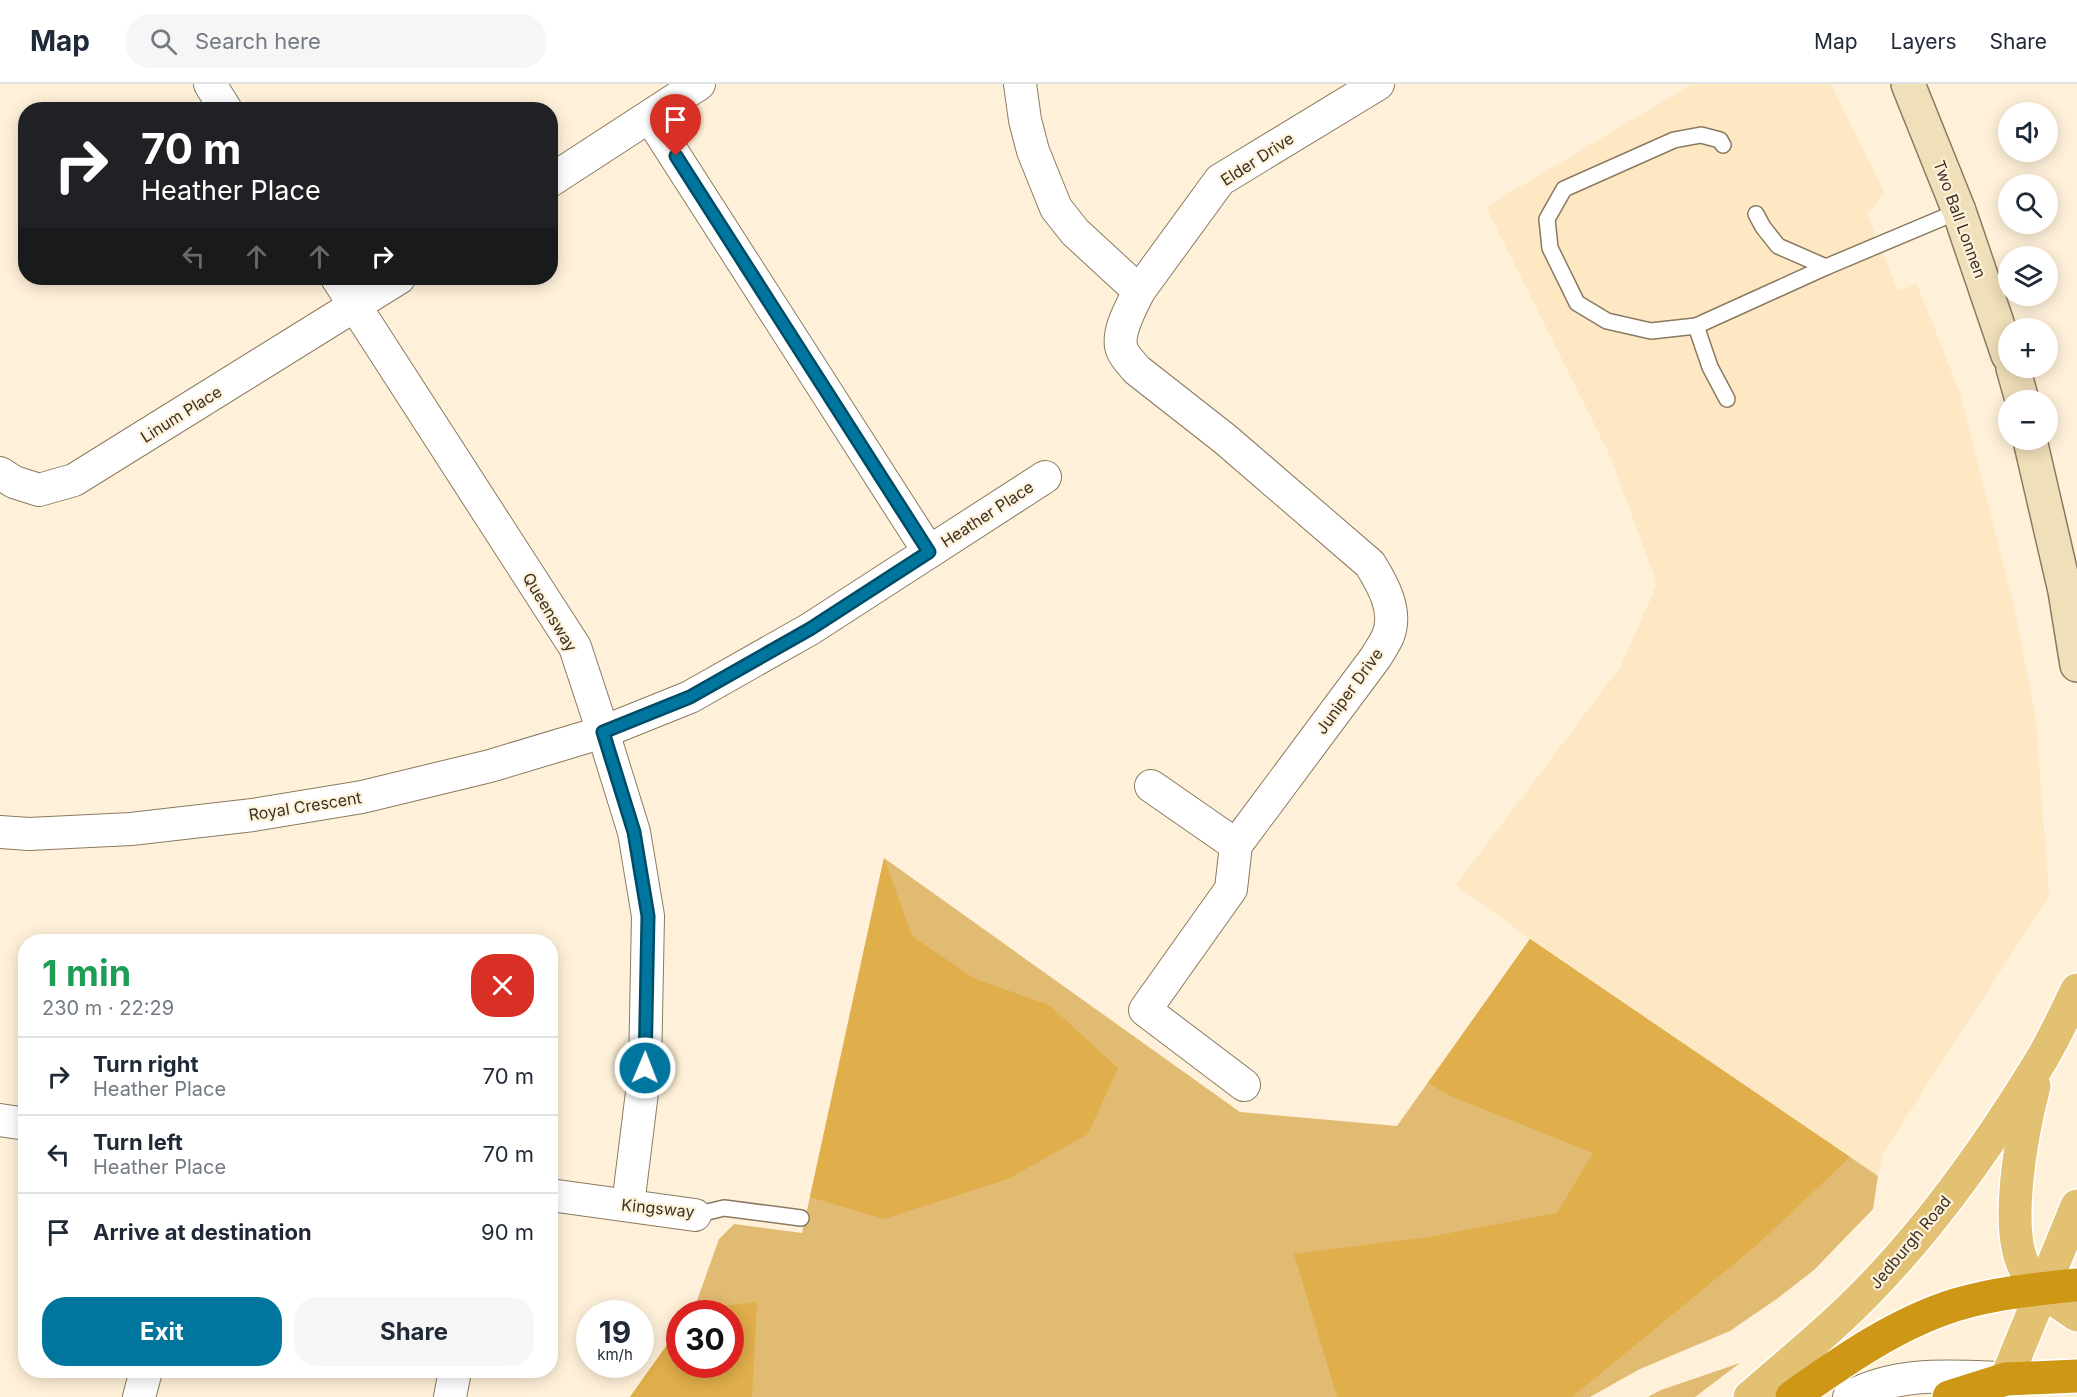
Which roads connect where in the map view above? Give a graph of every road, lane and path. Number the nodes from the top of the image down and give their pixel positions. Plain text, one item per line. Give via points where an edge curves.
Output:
1 (210, 84) edge
2 (699, 84) edge
3 (1020, 84) edge
4 (1378, 84) edge
5 (1908, 84) edge
6 (221, 102) edge
7 (650, 117) junction
8 (1723, 145) dead end
9 (558, 176) edge
10 (1959, 211) junction
11 (1756, 214) dead end
12 (1826, 267) junction
13 (342, 285) edge
14 (388, 285) edge
15 (1139, 291) junction
16 (355, 306) junction
17 (1696, 326) junction
18 (1998, 326) edge
19 (1727, 399) dead end
20 (1225, 439) joint
21 (2033, 450) edge
22 (0, 473) edge
23 (1045, 477) dead end
24 (929, 552) junction
25 (2071, 598) edge
26 (2077, 665) edge
27 (603, 732) junction
28 (1151, 786) dead end
29 (0, 832) edge
30 (1236, 845) junction
31 (2077, 990) edge
32 (2040, 1061) junction
33 (1244, 1085) dead end
34 (0, 1120) edge
35 (18, 1123) edge
36 (558, 1196) edge
37 (628, 1205) junction
38 (2077, 1206) edge
39 (695, 1215) joint
40 (801, 1218) dead end
41 (2077, 1285) edge
42 (2043, 1288) junction
43 (2077, 1315) edge
44 (2077, 1376) edge
45 (144, 1378) edge
46 (454, 1378) edge
47 (2002, 1388) edge
48 (139, 1397) edge
49 (450, 1397) edge
50 (1750, 1397) edge
51 (1792, 1397) edge
52 (1848, 1397) edge
53 (1948, 1397) edge

1 - 6 street
2 - 7 street
3 - 15 street via 1033,152 1056,208 1075,232
4 - 15 street, Elder Drive via 1220,180
5 - 10 main road, Two Ball Lonnen
7 - 9 street
7 - 24 street, Heather Place
8 - 17 lane via 1720,140 1701,135 1674,141 1564,189 1546,219 1550,248 1577,303 1607,321 1651,331
10 - 12 lane
10 - 18 main road, Two Ball Lonnen
11 - 12 lane via 1778,246
12 - 17 lane
13 - 16 street, Queensway
14 - 16 street, Linum Place
15 - 20 street, Elder Drive via 1123,324 1120,346 1137,370
16 - 22 street, Linum Place via 74,480 39,490
16 - 27 street, Queensway via 575,647
17 - 19 lane via 1710,367
20 - 30 street, Juniper Drive via 1370,564 1385,587 1391,615 1389,635 1376,657
21 - 25 main road
23 - 24 street, Heather Place
24 - 27 street, Heather Place via 810,629 690,697
25 - 26 main road
27 - 29 street, Royal Crescent via 490,766 362,797 131,830
27 - 37 street, Queensway via 634,832 648,916 645,1068
28 - 30 street
30 - 33 street via 1231,889 1145,1010
31 - 32 main road
32 - 42 main road via 2024,1126 2015,1238 2027,1273
32 - 50 main road, Jedburgh Road via 1960,1181 1893,1265 1837,1322
34 - 35 street
36 - 37 street, Kingsway
37 - 39 street, Kingsway
38 - 42 main road
39 - 40 lane, Kingsway via 724,1208
41 - 42 highway
42 - 43 main road
42 - 47 main road
42 - 51 highway via 1954,1305 1896,1330
44 - 47 highway
45 - 48 street
46 - 49 street
47 - 52 street via 1932,1375 1898,1378
47 - 53 highway

